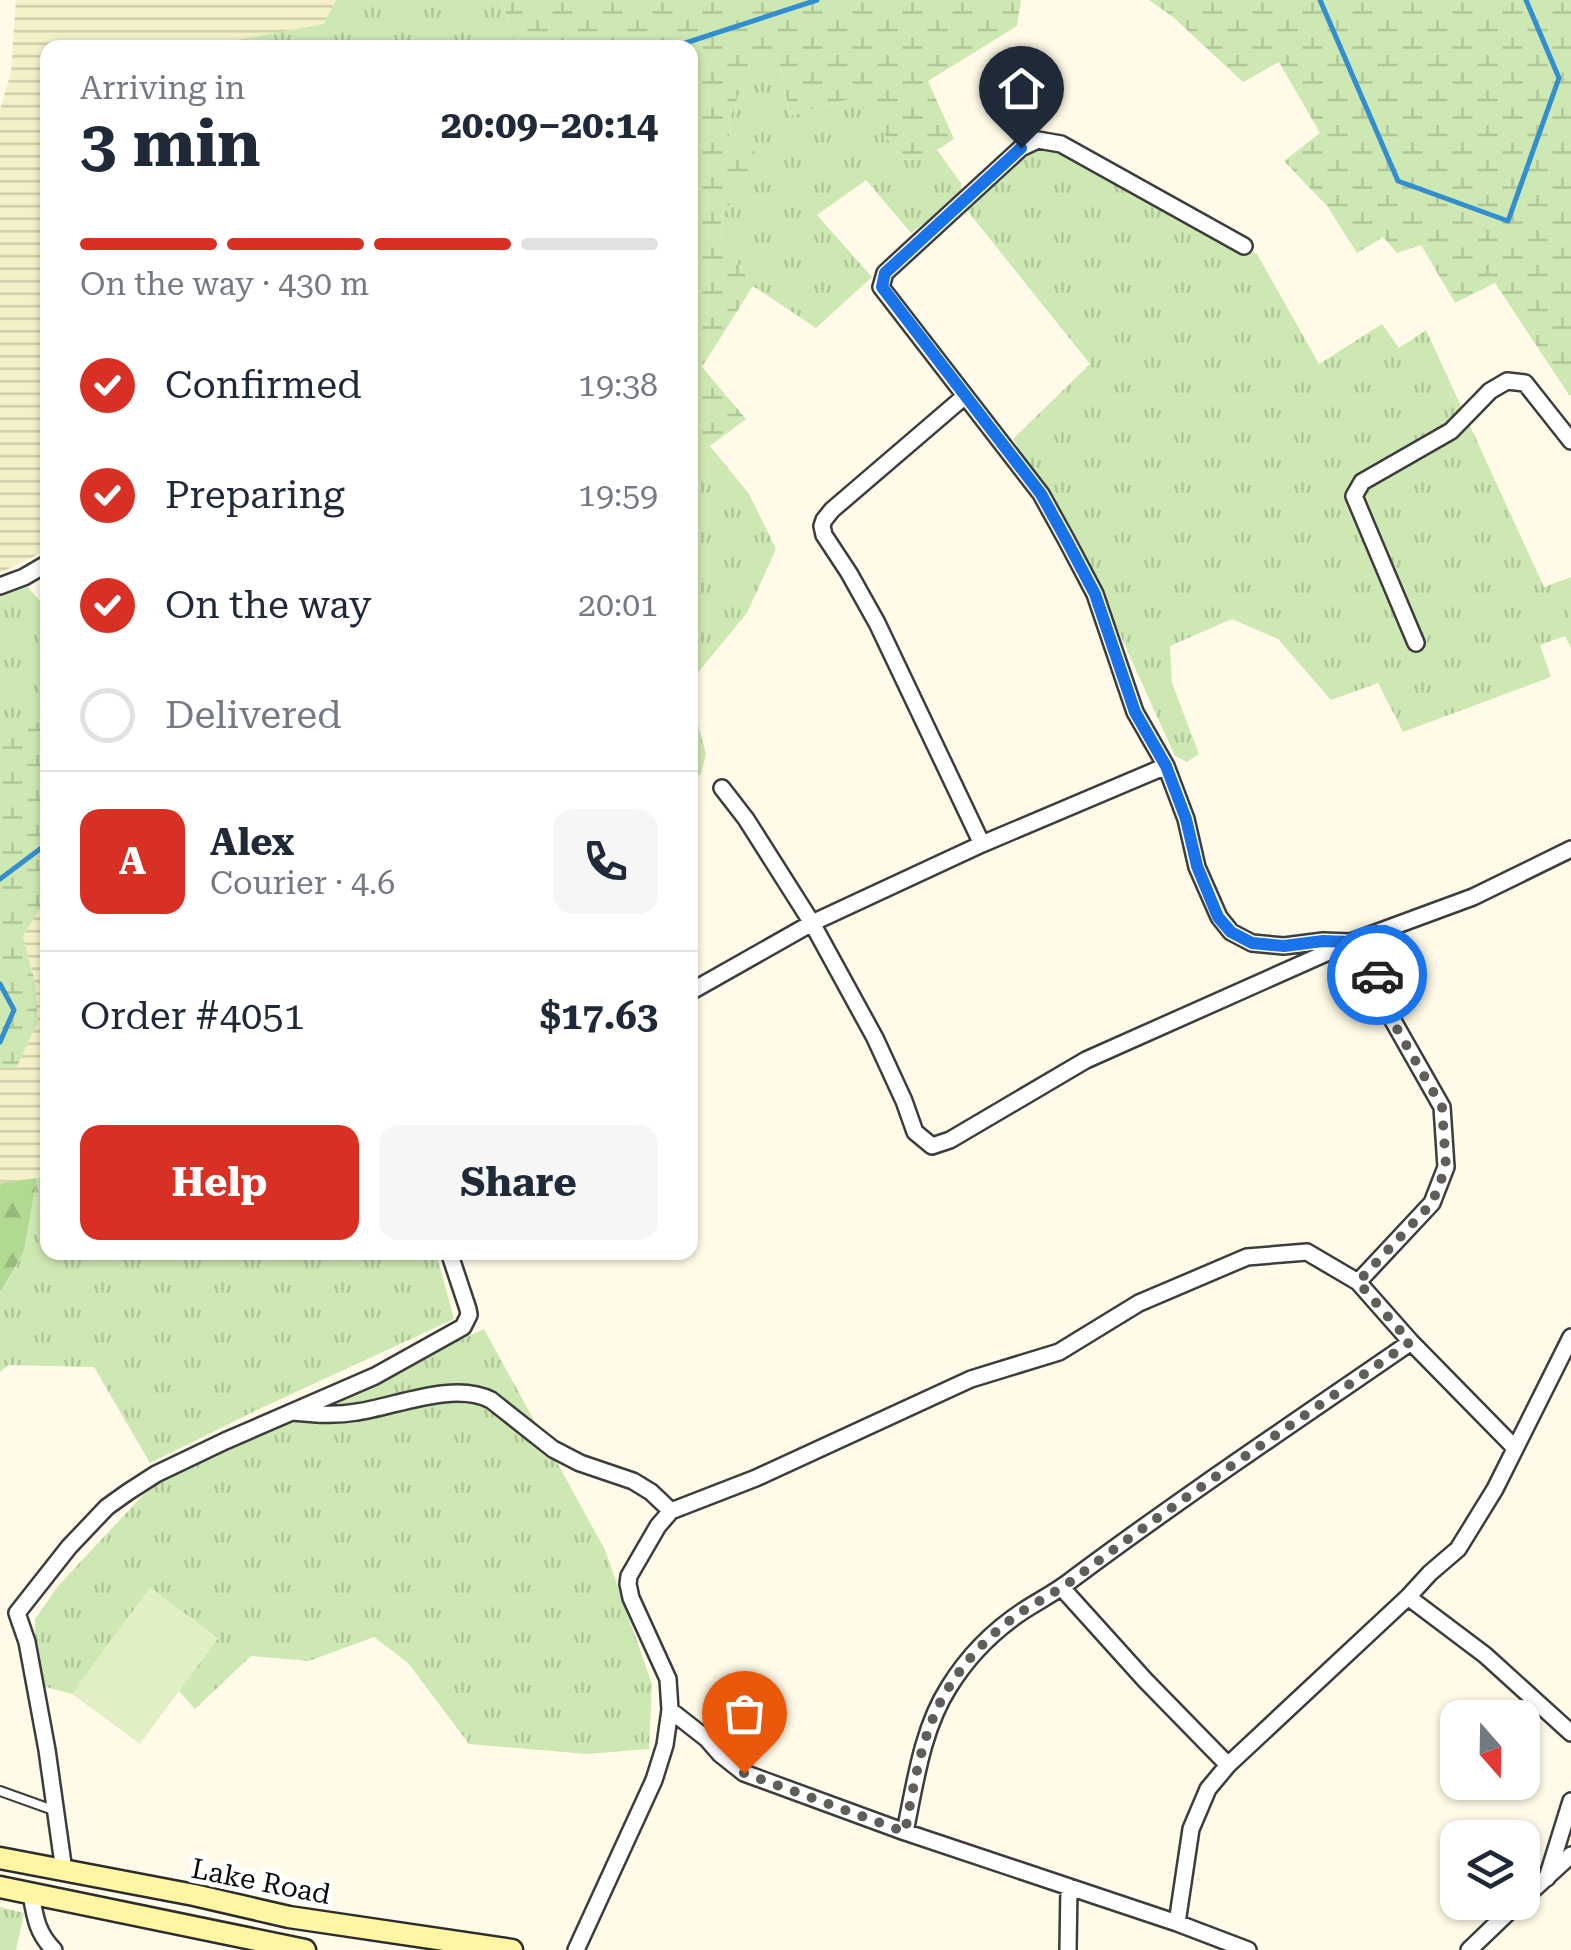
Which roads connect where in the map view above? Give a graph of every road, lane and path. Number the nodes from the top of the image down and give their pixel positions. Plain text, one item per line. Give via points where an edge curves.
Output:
1 (1244, 246) dead end
2 (965, 396) junction
3 (1571, 440) edge
4 (40, 568) edge
5 (0, 586) edge
6 (1416, 644) dead end
7 (1166, 766) junction
8 (722, 788) dead end
9 (982, 844) junction
10 (1571, 848) edge
11 (812, 923) junction
12 (1385, 931) junction
13 (1351, 942) junction
14 (698, 987) edge
15 (452, 1260) edge
16 (1358, 1282) junction
17 (1571, 1337) edge
18 (1410, 1342) junction
19 (292, 1412) junction
20 (1515, 1448) junction
21 (671, 1511) junction
22 (1062, 1588) junction
23 (1408, 1597) junction
24 (17, 1613) junction
25 (0, 1623) edge
26 (670, 1710) junction
27 (1571, 1733) edge
28 (1228, 1765) junction
29 (0, 1791) edge
30 (1571, 1801) edge
31 (56, 1812) junction
32 (905, 1832) junction
33 (1571, 1855) edge
34 (0, 1858) edge
35 (64, 1871) junction
36 (1547, 1878) junction
37 (1540, 1884) edge
38 (1069, 1886) junction
39 (0, 1887) edge
40 (31, 1894) junction
41 (1501, 1920) edge
42 (1177, 1923) junction
43 (225, 1942) edge
44 (268, 1946) edge
45 (54, 1950) edge
46 (305, 1950) edge
47 (512, 1950) edge
48 (576, 1950) edge
49 (1068, 1950) edge
50 (1248, 1950) edge
51 (1469, 1950) edge

1 - 2 street via 1061,144 1038,140 1021,148 885,273 882,287
2 - 7 street via 1041,494 1067,541 1095,594 1135,712
2 - 9 street via 832,510 822,526 878,623
3 - 6 street via 1524,383 1506,381 1451,431 1362,482 1354,496
4 - 5 street
7 - 9 street
7 - 13 street via 1197,866 1231,932 1252,943 1284,946
8 - 11 street
9 - 11 street
10 - 12 street
11 - 13 street via 875,1038 915,1132 932,1146 1086,1060
11 - 14 street
12 - 13 street
12 - 16 street via 1374,985 1442,1107 1446,1167 1432,1203
15 - 19 street via 468,1308 463,1326 375,1376
16 - 18 street
16 - 21 street via 1307,1252 1247,1257 1139,1303 1059,1352 972,1379
17 - 20 street
18 - 20 street
18 - 22 street
19 - 21 street via 342,1414 443,1394 480,1395 552,1449 643,1486
19 - 24 street via 156,1474 107,1507
20 - 23 street via 1458,1549
21 - 26 street via 628,1584 668,1679
22 - 28 street
22 - 32 street via 993,1633 949,1687 923,1750
23 - 27 street
23 - 28 street
24 - 25 street
24 - 31 street
26 - 32 street via 744,1773
26 - 48 street via 654,1780
28 - 42 street via 1208,1789 1192,1829
29 - 31 lane
30 - 36 street
31 - 35 street
32 - 38 street
33 - 36 street
34 - 35 main road, Lake Road
35 - 47 main road, Lake Road via 289,1917
36 - 37 street
38 - 42 street
38 - 49 street
39 - 40 main road, Lake Road
40 - 43 main road, Lake Road
40 - 45 street via 40,1932
41 - 51 street
42 - 50 street
43 - 44 main road, Lake Road
44 - 46 main road, Lake Road

